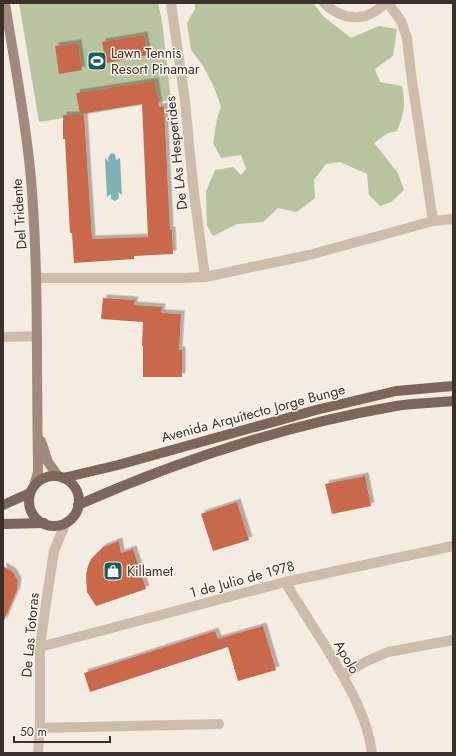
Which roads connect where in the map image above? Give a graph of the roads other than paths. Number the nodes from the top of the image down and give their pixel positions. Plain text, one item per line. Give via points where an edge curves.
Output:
1 (5, 3) edge
2 (171, 3) edge
3 (324, 3) edge
4 (386, 3) edge
5 (453, 219) edge
6 (433, 221) junction
7 (205, 277) junction
8 (37, 278) junction
9 (3, 336) edge
10 (37, 336) junction
11 (453, 386) edge
12 (453, 401) edge
13 (38, 426) junction
14 (60, 477) junction
15 (32, 489) junction
16 (78, 504) junction
17 (3, 505) edge
18 (66, 522) junction
19 (3, 524) edge
20 (44, 524) junction
21 (453, 546) edge
22 (285, 582) junction
23 (453, 640) edge
24 (40, 648) junction
25 (343, 675) junction
26 (220, 724) dead end
27 (40, 728) junction
28 (38, 753) edge
29 (372, 753) edge

1 - 8 main road, Del Tridente via 26,134
2 - 7 street, De LAs Hesperides
3 - 4 street via 336,12 355,18 364,17
4 - 6 street via 401,21 406,38
5 - 6 street
6 - 7 street via 309,255
7 - 8 street
8 - 10 main road, Del Tridente
9 - 10 street
10 - 13 main road, Del Tridente
11 - 14 main road, Avenida Arquitecto Jorge Bunge via 396,391 316,410 118,465
12 - 16 main road, Avenida Arquitecto Jorge Bunge via 397,406 311,424 212,452 124,484
13 - 14 main road, Del Tridente via 48,462
13 - 15 main road, Del Tridente via 38,472
14 - 15 main road via 45,478
14 - 16 main road via 75,488
15 - 17 main road
15 - 20 main road via 30,507 33,514
16 - 18 main road via 72,518
18 - 20 main road via 59,525
18 - 24 street, De Las Totoras via 54,551
19 - 20 main road
21 - 22 street, 1 de Julio de 1978
22 - 24 street, 1 de Julio de 1978
22 - 25 street, Apolo
23 - 25 street via 388,652
24 - 27 street, De Las Totoras
25 - 29 street, Apolo via 362,714
26 - 27 street
27 - 28 street, De Las Totoras

